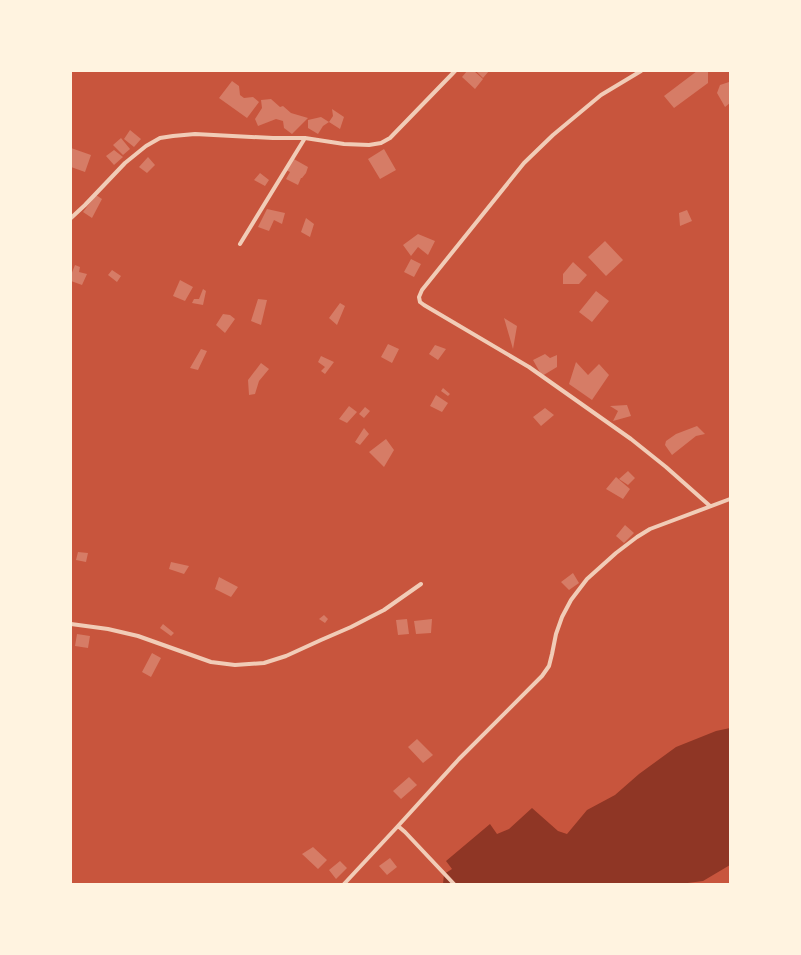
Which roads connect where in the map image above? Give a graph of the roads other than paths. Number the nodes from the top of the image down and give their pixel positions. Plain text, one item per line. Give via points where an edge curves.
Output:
1 (455, 71) edge
2 (641, 71) edge
3 (305, 138) junction
4 (71, 218) edge
5 (240, 244) dead end
6 (730, 499) edge
7 (710, 506) junction
8 (421, 584) dead end
9 (71, 624) edge
10 (398, 826) junction
11 (344, 884) edge
12 (454, 884) edge

1 - 3 street via 390,138 381,143 369,146
2 - 7 street via 601,96 552,135 524,163 437,270 419,297 424,305 529,367 631,439
3 - 4 street via 195,134 160,138 124,162
3 - 5 street
6 - 7 street
7 - 10 street via 637,537 587,579 562,617 549,666 542,676
8 - 9 street via 384,610 351,627 264,663 235,665 211,662 138,636
10 - 11 street
10 - 12 street

